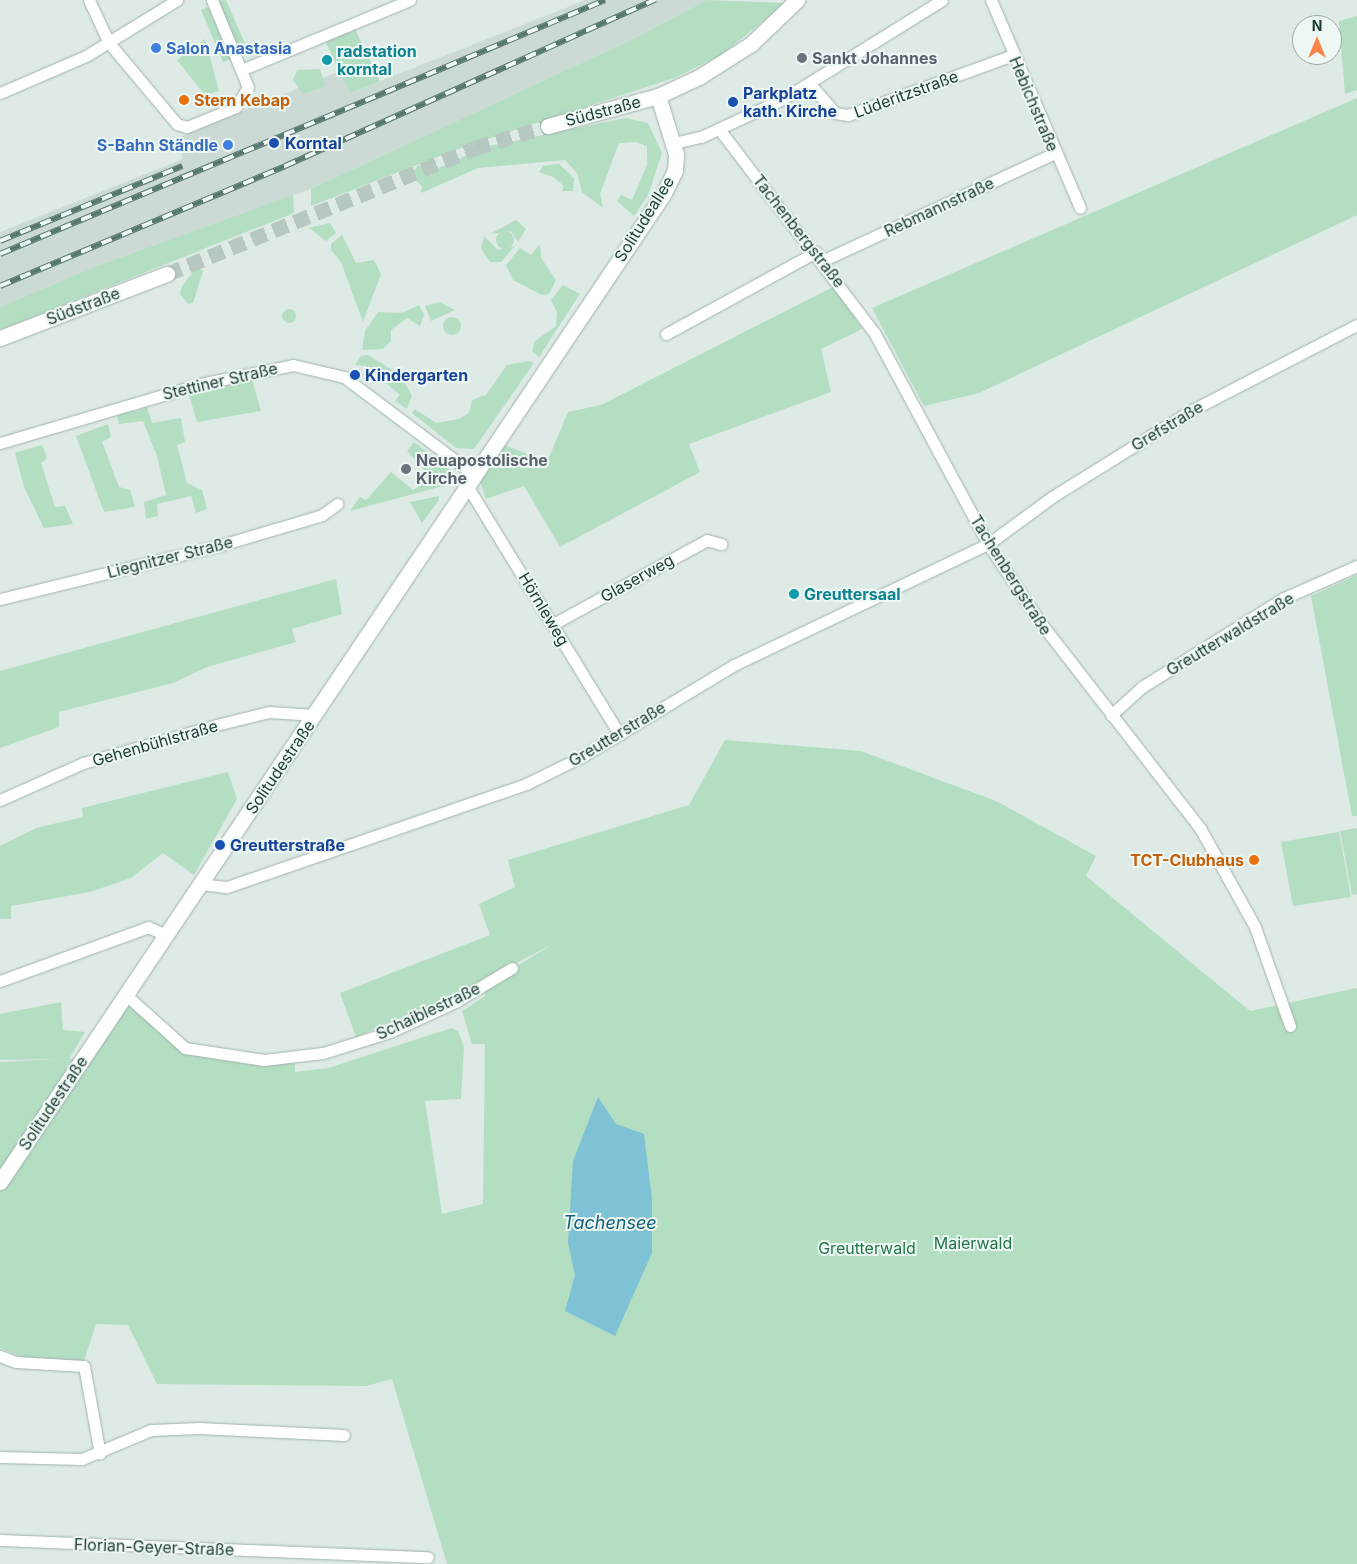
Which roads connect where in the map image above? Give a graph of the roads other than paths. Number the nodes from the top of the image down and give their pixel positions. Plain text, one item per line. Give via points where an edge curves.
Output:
1 (89, 0) edge
2 (177, 0) edge
3 (212, 0) edge
4 (410, 0) edge
5 (798, 0) edge
6 (942, 0) edge
7 (991, 0) edge
8 (109, 43) junction
9 (1013, 55) junction
10 (240, 70) junction
11 (810, 84) junction
12 (0, 93) edge
13 (658, 96) junction
14 (548, 126) tunnel mouth
15 (719, 129) junction
16 (674, 142) junction
17 (1055, 153) junction
18 (1080, 208) dead end
19 (819, 256) junction
20 (167, 274) tunnel mouth
21 (1357, 325) edge
22 (666, 334) dead end
23 (0, 338) edge
24 (0, 443) edge
25 (470, 479) junction
26 (337, 504) dead end
27 (721, 544) dead end
28 (988, 544) junction
29 (1357, 566) edge
30 (0, 599) edge
31 (555, 624) junction
32 (316, 715) junction
33 (1111, 715) junction
34 (620, 735) junction
35 (0, 800) edge
36 (201, 884) junction
37 (166, 935) junction
38 (512, 968) dead end
39 (0, 982) edge
40 (125, 994) junction
41 (1290, 1026) dead end
42 (0, 1182) edge
43 (0, 1356) edge
44 (344, 1435) dead end
45 (100, 1454) junction
46 (0, 1456) edge
47 (0, 1540) edge
48 (428, 1557) dead end

1 - 8 street
2 - 8 street
3 - 10 street
4 - 10 street
5 - 13 main road via 733,57
6 - 11 street
7 - 9 street, Hebichstraße
8 - 10 street via 177,124 187,127 245,99 248,87
8 - 12 street
9 - 11 street, Lüderitzstraße via 848,115 835,112
9 - 17 street, Hebichstraße
11 - 15 street
13 - 14 main road, Südstraße
13 - 16 main road, Solitudeallee
15 - 16 street
15 - 19 street, Tachenbergstraße
16 - 25 main road, Solitudeallee via 675,170 664,193
17 - 18 street, Hebichstraße
17 - 19 street, Rebmannstraße
19 - 22 street, Rebmannstraße
19 - 28 street, Tachenbergstraße via 875,334
20 - 23 main road, Südstraße
21 - 28 street, Grefstraße via 1192,410 1052,497
24 - 25 street, Stettiner Straße via 208,382 293,365 344,377
25 - 31 street, Hörnleweg
25 - 32 main road, Solitudestraße
26 - 30 street, Liegnitzer Straße via 322,515 222,545
27 - 31 street, Glaserweg via 708,540
28 - 33 street, Tachenbergstraße via 1050,637
28 - 34 street, Greutterstraße via 734,665
29 - 33 street, Greutterwaldstraße via 1284,598 1142,687
31 - 34 street, Hörnleweg
32 - 35 street, Gehenbühlstraße via 269,712 216,724 83,763
32 - 36 main road, Solitudestraße
33 - 41 street, Tachenbergstraße via 1200,828 1255,927
34 - 36 street, Greutterstraße via 526,784 227,888
36 - 37 main road, Solitudestraße
37 - 39 street via 148,927
37 - 40 main road, Solitudestraße
38 - 40 street, Schaiblestraße via 457,1001 390,1032 323,1053 264,1060 186,1048
40 - 42 main road, Solitudestraße
43 - 45 street via 16,1362 84,1366
44 - 45 street via 198,1428 151,1430
45 - 46 street via 82,1459
47 - 48 street, Florian-Geyer-Straße

